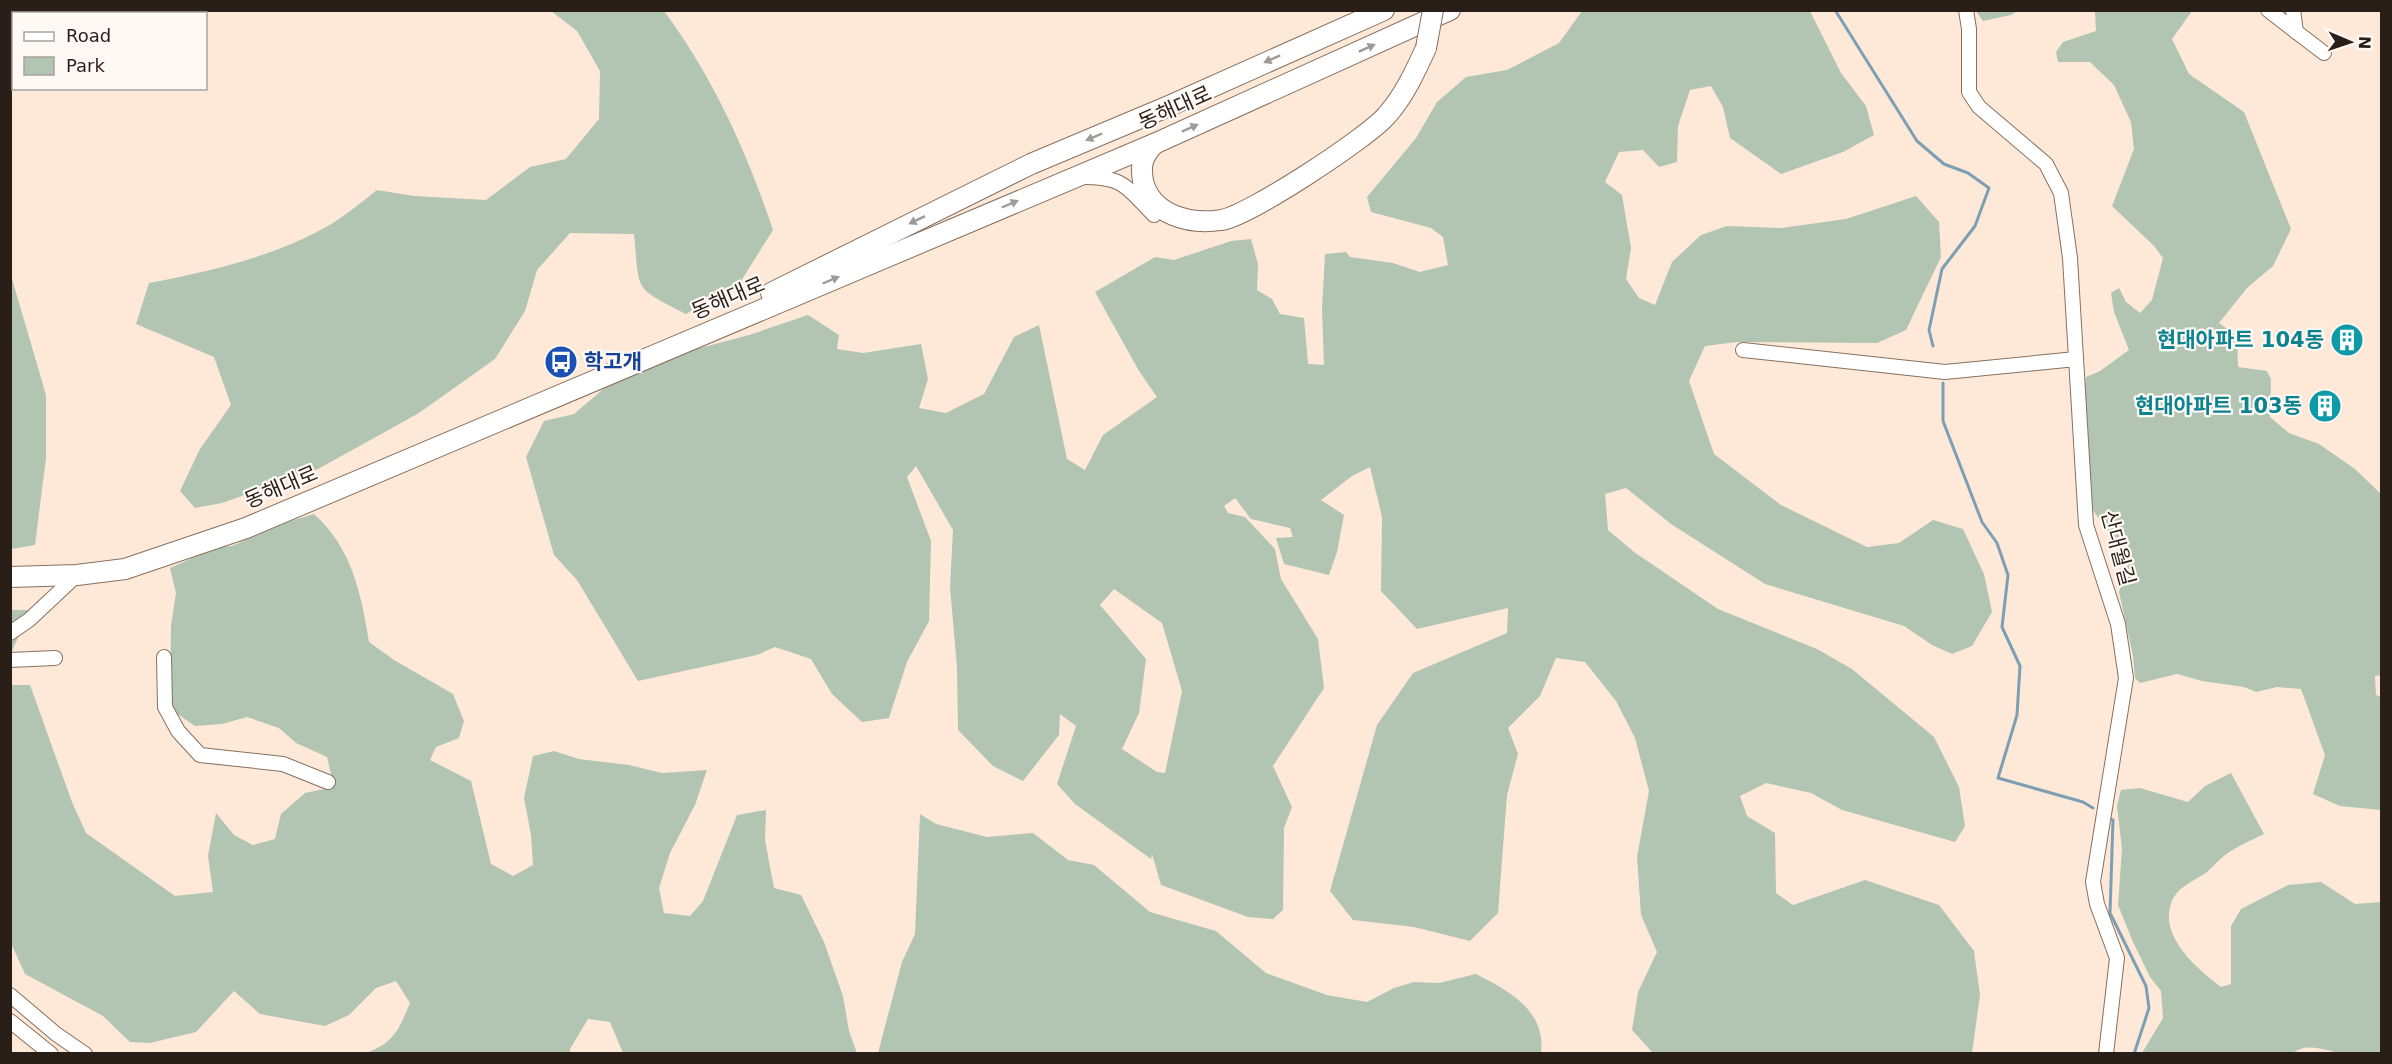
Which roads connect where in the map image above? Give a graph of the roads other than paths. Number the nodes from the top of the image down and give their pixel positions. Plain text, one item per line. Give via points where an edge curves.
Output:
1 (1372, 10) edge
2 (1384, 10) edge
3 (1433, 10) edge
4 (1450, 10) edge
5 (1966, 10) edge
6 (2293, 10) edge
7 (2269, 11) edge
8 (2296, 32) junction
9 (1310, 42) junction
10 (1430, 49) junction
11 (2324, 53) dead end
12 (1154, 144) junction
13 (1076, 177) junction
14 (1743, 350) dead end
15 (2076, 359) junction
16 (10, 566) edge
17 (77, 575) junction
18 (10, 577) edge
19 (10, 633) edge
20 (164, 657) dead end
21 (55, 658) dead end
22 (10, 660) edge
23 (328, 782) dead end
24 (10, 995) edge
25 (10, 1021) edge
26 (10, 1032) edge
27 (37, 1053) edge
28 (51, 1053) edge
29 (85, 1053) edge
30 (2106, 1053) edge

1 - 9 highway
2 - 9 highway, 동해대로
3 - 10 highway, bridge
12 -> 4 highway, 동해대로
5 - 15 street, 산대월길 via 1970,92 1979,107 2046,164 2061,193 2070,258
6 - 8 street
7 - 8 street
8 - 11 street
9 -> 16 highway, 동해대로 via 1031,164 705,325 206,534 134,558 73,565
10 - 12 highway via 1386,117 1348,147 1257,206 1223,220 1194,221 1158,207 1146,192 1141,169 1144,155
10 - 13 street via 1421,79 1377,135 1269,208 1223,229 1189,230 1170,224 1118,181
12 - 13 highway, 동해대로
17 -> 13 highway, 동해대로 via 125,569 246,528
14 - 15 street via 1945,372
15 - 30 street, 산대월길 via 2086,525 2118,624 2126,678 2093,882 2117,958
17 - 18 highway, 동해대로
17 - 19 street
20 - 23 street via 165,707 178,731 200,755 283,764
21 - 22 street
24 - 29 street
25 - 28 street
26 - 27 street

